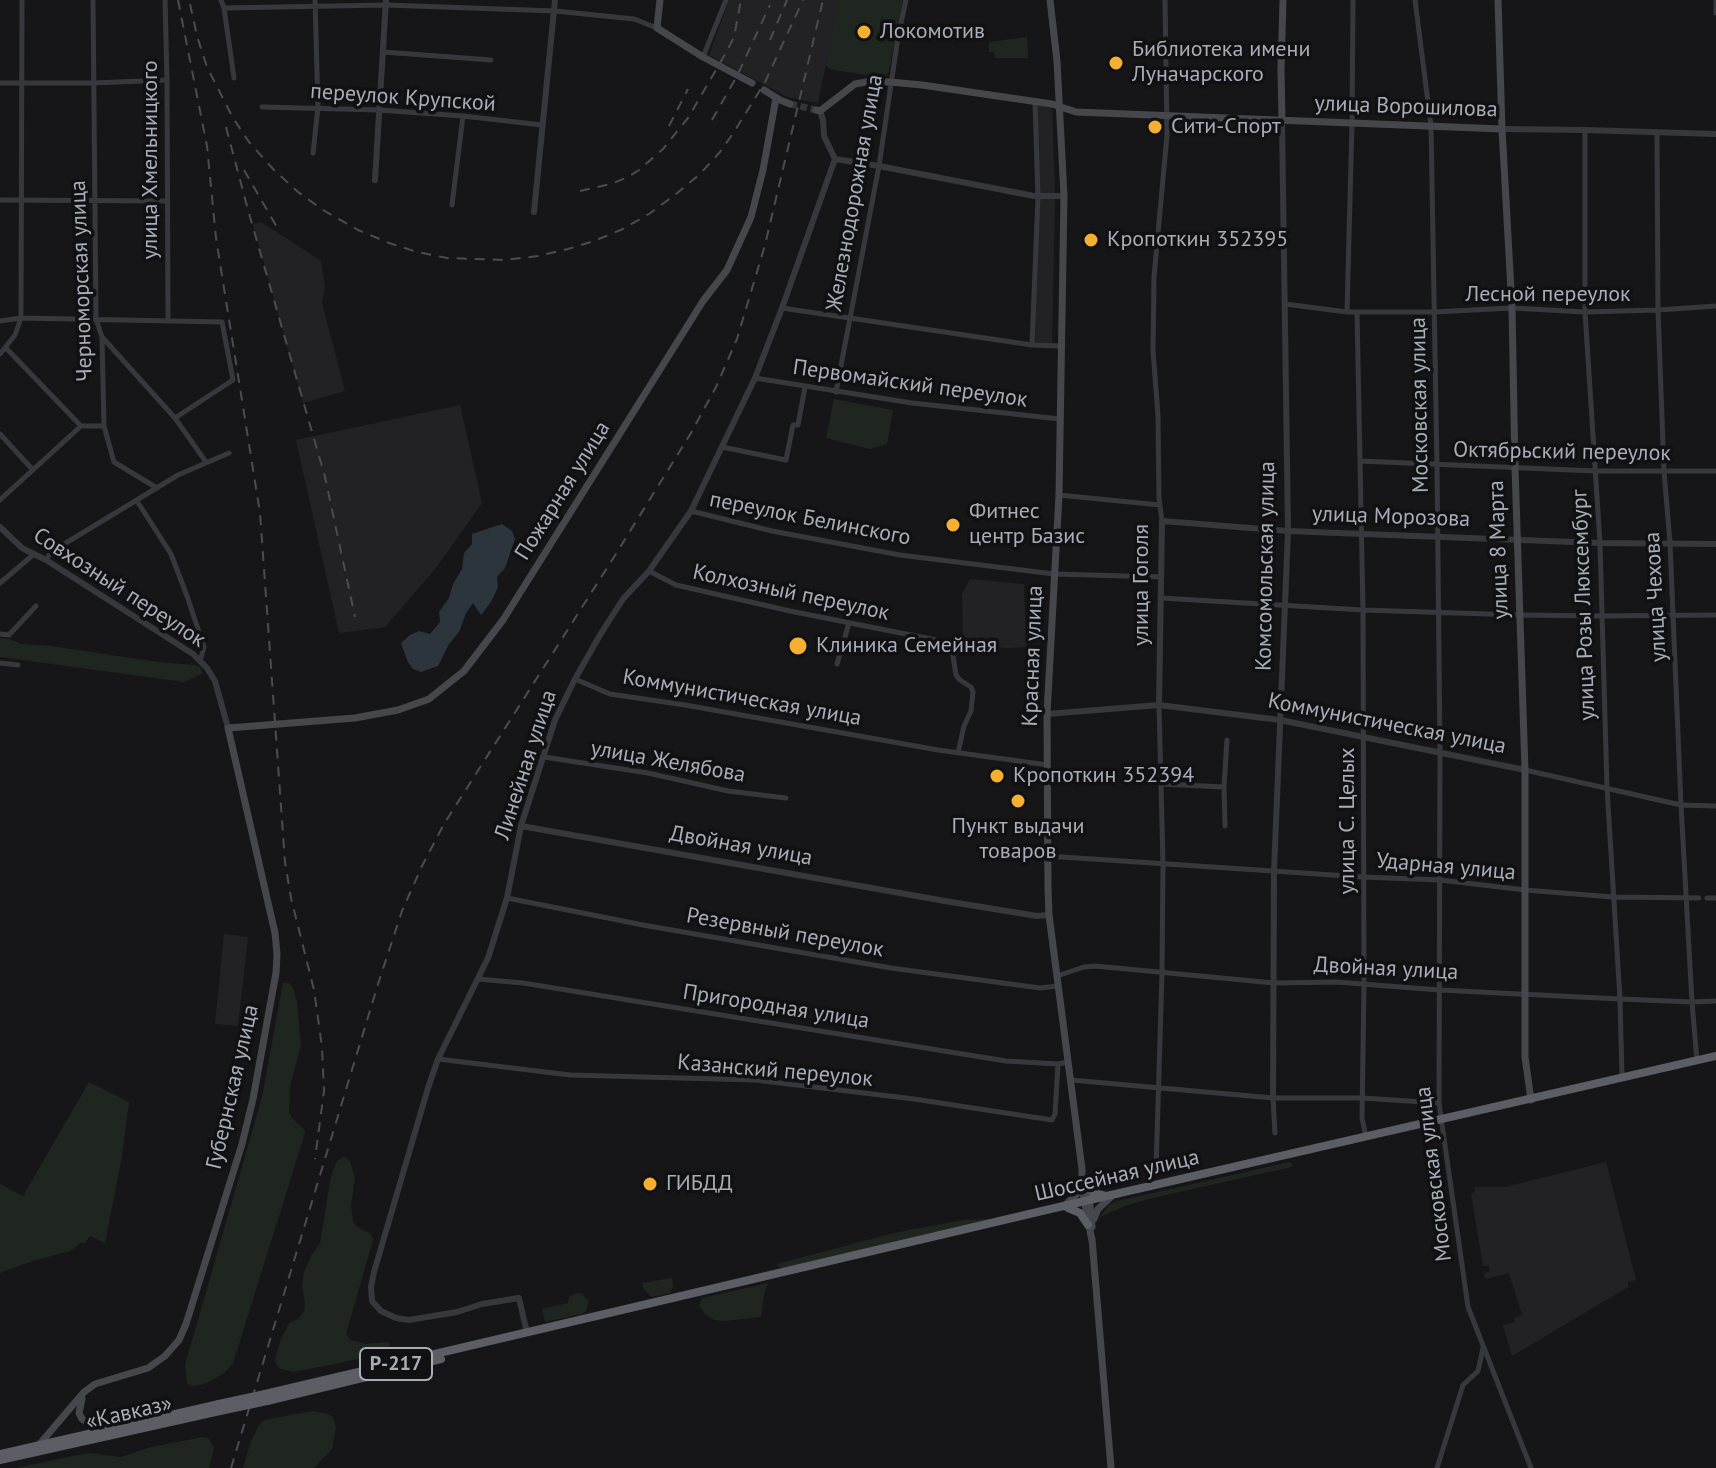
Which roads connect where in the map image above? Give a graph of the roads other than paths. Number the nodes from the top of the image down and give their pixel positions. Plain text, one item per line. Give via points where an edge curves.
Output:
1 (22, 0) edge
2 (93, 0) edge
3 (165, 0) edge
4 (221, 0) edge
5 (555, 0) edge
6 (660, 0) edge
7 (726, 0) edge
8 (906, 0) edge
9 (1050, 0) edge
10 (1165, 0) edge
11 (1283, 0) edge
12 (1353, 0) edge
13 (1415, 0) edge
14 (1498, 0) edge
15 (1716, 0) edge
16 (386, 2) edge
17 (275, 3) edge
18 (315, 3) edge
19 (475, 4) edge
20 (224, 8) junction
21 (555, 11) junction
22 (1716, 13) edge
23 (657, 28) junction
24 (383, 52) junction
25 (703, 57) junction
26 (491, 60) dead end
27 (234, 78) dead end
28 (167, 80) junction
29 (890, 82) junction
30 (0, 83) edge
31 (20, 83) junction
32 (93, 83) junction
33 (752, 83) dead end
34 (764, 90) dead end
35 (776, 98) junction
36 (1035, 102) junction
37 (790, 104) tunnel mouth
38 (262, 107) dead end
39 (318, 107) junction
40 (1060, 107) junction
41 (379, 110) junction
42 (818, 110) joint
43 (1166, 114) junction
44 (463, 116) junction
45 (1282, 121) junction
46 (1352, 123) junction
47 (542, 125) junction
48 (1431, 126) junction
49 (1502, 129) junction
50 (1585, 130) junction
51 (1657, 132) junction
52 (1716, 134) edge
53 (313, 153) dead end
54 (835, 159) junction
55 (879, 166) junction
56 (375, 180) dead end
57 (1064, 196) junction
58 (1038, 197) junction
59 (0, 200) edge
60 (23, 200) junction
61 (94, 200) junction
62 (167, 201) junction
63 (452, 205) dead end
64 (534, 212) dead end
65 (1285, 304) junction
66 (1716, 306) edge
67 (782, 308) junction
68 (1512, 308) junction
69 (1658, 310) junction
70 (1347, 312) junction
71 (1357, 312) junction
72 (1434, 312) junction
73 (1585, 312) junction
74 (849, 317) junction
75 (21, 318) junction
76 (96, 319) junction
77 (168, 320) junction
78 (0, 321) edge
79 (102, 337) junction
80 (1032, 345) junction
81 (1062, 346) junction
82 (6, 348) junction
83 (0, 354) edge
84 (755, 378) junction
85 (805, 387) junction
86 (836, 392) junction
87 (175, 418) junction
88 (1060, 419) junction
89 (81, 426) junction
90 (104, 426) junction
91 (0, 434) edge
92 (722, 447) junction
93 (229, 453) dead end
94 (1360, 461) junction
95 (206, 462) junction
96 (1437, 466) junction
97 (1515, 468) junction
98 (33, 470) junction
99 (1595, 471) junction
100 (1664, 471) junction
101 (1716, 471) edge
102 (157, 488) junction
103 (1059, 495) junction
104 (0, 500) edge
105 (137, 501) junction
106 (1160, 505) junction
107 (691, 511) junction
108 (1162, 521) junction
109 (0, 527) edge
110 (1288, 531) junction
111 (1363, 534) junction
112 (1438, 537) junction
113 (1517, 540) junction
114 (1600, 543) junction
115 (1670, 543) junction
116 (1716, 544) edge
117 (34, 554) junction
118 (46, 560) junction
119 (649, 571) junction
120 (1054, 574) junction
121 (1162, 577) junction
122 (0, 583) edge
123 (1161, 598) junction
124 (36, 606) dead end
125 (1286, 606) junction
126 (1363, 610) junction
127 (1437, 612) junction
128 (1519, 615) junction
129 (1716, 615) edge
130 (1602, 616) junction
131 (1674, 616) junction
132 (849, 623) junction
133 (0, 634) edge
134 (200, 661) junction
135 (0, 663) edge
136 (837, 664) dead end
137 (18, 665) dead end
138 (575, 679) junction
139 (1159, 705) junction
140 (1047, 714) junction
141 (1280, 720) junction
142 (228, 728) junction
143 (1364, 736) junction
144 (1227, 740) dead end
145 (1440, 752) junction
146 (958, 753) junction
147 (544, 757) junction
148 (1048, 765) junction
149 (1525, 770) junction
150 (1161, 784) junction
151 (1224, 787) junction
152 (1607, 788) junction
153 (786, 798) dead end
154 (1681, 805) junction
155 (1716, 806) edge
156 (521, 826) junction
157 (1225, 826) dead end
158 (1047, 856) junction
159 (1163, 864) junction
160 (1274, 871) junction
161 (1363, 877) junction
162 (1440, 880) junction
163 (1525, 890) junction
164 (1613, 897) junction
165 (507, 898) junction
166 (1687, 898) junction
167 (1699, 898) dead end
168 (1707, 898) dead end
169 (1716, 898) edge
170 (1049, 915) junction
171 (1162, 973) junction
172 (1057, 976) junction
173 (478, 979) junction
174 (1274, 983) junction
175 (1364, 985) junction
176 (1058, 986) junction
177 (1439, 990) junction
178 (1525, 994) junction
179 (1620, 999) junction
180 (1716, 1001) edge
181 (1692, 1002) junction
182 (1716, 1056) edge
183 (438, 1059) junction
184 (1697, 1061) junction
185 (1068, 1062) junction
186 (1058, 1064) junction
187 (1622, 1079) junction
188 (1071, 1080) junction
189 (1160, 1089) junction
190 (1273, 1098) junction
191 (1362, 1098) junction
192 (1531, 1100) junction
193 (1439, 1103) junction
194 (1441, 1120) junction
195 (1275, 1133) dead end
196 (1366, 1137) junction
197 (1156, 1171) dead end
198 (1085, 1185) junction
199 (1111, 1197) junction
200 (1087, 1202) junction
201 (1059, 1207) junction
202 (1090, 1225) junction
203 (527, 1333) junction
204 (1483, 1346) junction
205 (84, 1392) junction
206 (266, 1397) joint
207 (219, 1408) junction
208 (116, 1428) junction
209 (38, 1446) junction
210 (0, 1454) edge
211 (0, 1460) edge
212 (1111, 1468) edge
213 (1437, 1468) edge
214 (1531, 1468) edge

1 - 31 street
2 - 32 street, Черноморская улица
3 - 28 street, улица Хмельницкого
4 - 20 street
5 - 21 street
6 - 23 main road
7 - 25 street
8 - 29 street, Железнодорожная улица
9 - 40 main road, Красная улица
10 - 43 street, улица Гоголя
11 - 45 main road, Комсомольская улица
12 - 46 street
13 - 48 street, Московская улица
14 - 49 main road, улица 8 Марта
15 - 22 street
16 - 18 street
16 - 19 street
16 - 24 street
17 - 18 street
17 - 20 street
18 - 39 street
19 - 21 street
20 - 27 street
21 - 23 street via 634,19
21 - 47 street
23 - 25 main road
24 - 26 street
24 - 41 street
25 - 33 main road
28 - 32 street
28 - 62 street, улица Хмельницкого
29 - 36 main road, улица Ворошилова
29 - 42 main road, улица Ворошилова via 855,84
29 - 55 street, Железнодорожная улица
30 - 31 street
31 - 32 street
31 - 60 street
32 - 61 street, Черноморская улица
34 - 35 main road
35 - 37 main road
35 - 142 main road, Пожарная улица via 751,217 727,270 503,620 464,671 429,699 398,710
36 - 40 main road, улица Ворошилова
36 - 58 street
38 - 39 street, переулок Крупской
39 - 41 street, переулок Крупской
39 - 53 street
40 - 43 main road, улица Ворошилова
40 - 57 main road, Красная улица
41 - 44 street, переулок Крупской
41 - 56 street
42 - 54 street
43 - 45 main road, улица Ворошилова
43 - 106 street, улица Гоголя via 1153,306
44 - 47 street, переулок Крупской
44 - 63 street
45 - 46 main road, улица Ворошилова
45 - 65 street, Комсомольская улица
46 - 48 main road, улица Ворошилова
46 - 70 street
47 - 64 street
48 - 49 main road, улица Ворошилова
48 - 72 street, Московская улица
49 - 50 street, улица Ворошилова
49 - 68 main road, улица 8 Марта
50 - 51 street, улица Ворошилова
50 - 73 street, улица Розы Люксембург
51 - 52 street, улица Ворошилова
51 - 69 street, улица Чехова
54 - 55 street
54 - 67 street, Линейная улица
55 - 58 street
55 - 74 street, Железнодорожная улица
57 - 58 street
57 - 81 main road, Красная улица
58 - 80 street
59 - 60 street
60 - 61 street
60 - 75 street
61 - 62 street
61 - 76 street, Черноморская улица
62 - 77 street, улица Хмельницкого
65 - 70 street, Лесной переулок
65 - 110 street, Комсомольская улица
66 - 69 street, Лесной переулок
67 - 74 street
67 - 84 street, Линейная улица
68 - 72 street, Лесной переулок
68 - 73 street, Лесной переулок
68 - 97 main road, улица 8 Марта
69 - 73 street, Лесной переулок
69 - 100 street, улица Чехова
70 - 71 street, Лесной переулок
71 - 72 street, Лесной переулок
71 - 94 street, улица С. Целых
72 - 96 street, Московская улица
73 - 99 street, улица Розы Люксембург
74 - 80 street
74 - 86 street, Железнодорожная улица
75 - 76 street
75 - 78 street
75 - 82 street
76 - 77 street
76 - 79 street, Черноморская улица
77 - 87 street via 222,322 233,380
79 - 87 street
79 - 90 street, Черноморская улица
80 - 81 street
81 - 88 main road, Красная улица
82 - 83 street
82 - 89 street
84 - 85 street, Первомайский переулок
84 - 92 street, Линейная улица
85 - 86 street, Первомайский переулок
85 - 92 street via 786,460
86 - 88 street, Первомайский переулок
87 - 95 street
88 - 103 main road, Красная улица
89 - 90 street
89 - 98 street
90 - 102 street, Черноморская улица via 114,462
91 - 98 street
92 - 107 street, Линейная улица
93 - 95 street
94 - 96 street, Октябрьский переулок
94 - 111 street, улица С. Целых
95 - 102 street
96 - 97 street, Октябрьский переулок
96 - 112 street, Московская улица
97 - 99 street, Октябрьский переулок
97 - 113 main road, улица 8 Марта
98 - 104 street
99 - 100 street, Октябрьский переулок
99 - 114 street, улица Розы Люксембург
100 - 101 street, Октябрьский переулок
100 - 115 street, улица Чехова
102 - 105 street
103 - 106 street
103 - 120 main road, Красная улица
105 - 118 street
105 - 134 street via 171,554 204,647
106 - 108 street, улица Гоголя
107 - 119 street, Линейная улица
107 - 120 street, переулок Белинского via 885,553
108 - 110 street, улица Морозова
108 - 121 street, улица Гоголя
109 - 117 street, Совхозный переулок
110 - 111 street, улица Морозова
110 - 125 street, Комсомольская улица
111 - 112 street, улица Морозова
111 - 126 street, улица С. Целых
112 - 113 street, улица Морозова
112 - 127 street, Московская улица
113 - 114 street, улица Морозова
113 - 128 main road, улица 8 Марта
114 - 115 street, улица Морозова
114 - 130 street, улица Розы Люксембург
115 - 116 street, улица Морозова
115 - 131 street, улица Чехова
117 - 118 street, Совхозный переулок
117 - 122 street
118 - 134 street, Совхозный переулок
119 - 132 street, Колхозный переулок via 676,585
119 - 138 street, Линейная улица via 623,599
120 - 121 street, переулок Белинского
120 - 140 main road, Красная улица
121 - 123 street, улица Гоголя
123 - 125 street
123 - 139 street, улица Гоголя
124 - 133 street via 9,635
125 - 126 street
125 - 141 street, Комсомольская улица
126 - 127 street
126 - 143 street, улица С. Целых
127 - 128 street
127 - 145 street, Московская улица
128 - 130 street
128 - 149 main road, улица 8 Марта
129 - 131 street
130 - 131 street
130 - 152 street, улица Розы Люксембург
131 - 154 street, улица Чехова
132 - 136 street
132 - 146 street, Колхозный переулок via 951,643 956,675 973,692
134 - 142 street, Совхозный переулок via 215,681
135 - 137 street
138 - 146 street, Коммунистическая улица via 610,694
138 - 147 street, Линейная улица
139 - 140 street, Коммунистическая улица
139 - 141 street, Коммунистическая улица
139 - 150 street, улица Гоголя
140 - 148 main road, Красная улица
141 - 143 street, Коммунистическая улица
141 - 160 street, Комсомольская улица
142 - 205 main road, Губернская улица via 277,954 253,1098 179,1340 148,1368
143 - 145 street, Коммунистическая улица
143 - 161 street, улица С. Целых
144 - 151 street
145 - 149 street, Коммунистическая улица
145 - 162 street, Московская улица
146 - 148 street, Коммунистическая улица
147 - 153 street, улица Желябова
147 - 156 street, Линейная улица
148 - 158 main road, Красная улица
149 - 152 street, Коммунистическая улица
149 - 163 main road, улица 8 Марта
150 - 151 street
150 - 159 street, улица Гоголя
151 - 157 street
152 - 154 street, Коммунистическая улица
152 - 164 street, улица Розы Люксембург
154 - 155 street, Коммунистическая улица
154 - 166 street, улица Чехова
156 - 165 street, Линейная улица
156 - 170 street, Двойная улица
158 - 159 street, Ударная улица
158 - 170 main road, Красная улица
159 - 160 street, Ударная улица
159 - 171 street, улица Гоголя
160 - 161 street, Ударная улица
160 - 174 street, Комсомольская улица
161 - 162 street, Ударная улица
161 - 175 street, улица С. Целых
162 - 163 street, Ударная улица
162 - 177 street, Московская улица
163 - 164 street, Ударная улица
163 - 178 main road, улица 8 Марта
164 - 166 street, Ударная улица
164 - 179 street, улица Розы Люксембург
165 - 173 street, Линейная улица
165 - 176 street, Резервный переулок via 891,968
166 - 167 street, Ударная улица
166 - 181 street, улица Чехова
168 - 169 street
170 - 172 main road, Красная улица
171 - 172 street, Двойная улица via 1095,966
171 - 174 street, Двойная улица
171 - 189 street, улица Гоголя
172 - 176 main road, Красная улица
173 - 183 street, Линейная улица
173 - 186 street, Пригородная улица via 1006,1061
174 - 175 street, Двойная улица
174 - 190 street, Комсомольская улица
175 - 177 street, Двойная улица
175 - 191 street, улица С. Целых
176 - 185 main road, Красная улица
177 - 178 street, Двойная улица
177 - 193 street, Московская улица
178 - 179 street, Двойная улица
178 - 192 main road, улица 8 Марта
179 - 181 street, Двойная улица
179 - 187 street, улица Розы Люксембург
180 - 181 street, Двойная улица
181 - 184 street, улица Чехова
182 - 184 highway, Шоссейная улица / Р-217
183 - 186 street, Казанский переулок via 570,1075 755,1080 1052,1120
183 - 203 street, Линейная улица via 374,1272 372,1301 381,1311 409,1320 519,1298
184 - 187 highway, Шоссейная улица / Р-217
185 - 186 street, Пригородная улица
185 - 188 main road, Красная улица
187 - 192 highway, Шоссейная улица / Р-217
188 - 189 street
188 - 198 main road, Красная улица
189 - 190 street
189 - 197 street, улица Гоголя
190 - 191 street
190 - 195 street, Комсомольская улица
191 - 193 street
191 - 196 street, улица С. Целых
192 - 194 highway, Шоссейная улица / Р-217
193 - 194 street, Московская улица
194 - 196 highway, Шоссейная улица / Р-217
194 - 204 street, Московская улица via 1468,1307
196 - 199 highway, Шоссейная улица / Р-217 via 1280,1153
198 - 199 highway
198 - 200 main road, Красная улица
198 - 201 main road
199 - 200 highway, Шоссейная улица / Р-217
199 - 202 main road
200 - 201 highway, Шоссейная улица / Р-217
200 - 202 main road, Красная улица
201 - 202 highway via 1080,1213
201 - 203 highway, Шоссейная улица / Р-217
202 - 212 main road, Красная улица
203 - 206 highway, Шоссейная улица / Р-217 via 503,1344
204 - 213 street via 1478,1371 1463,1385
204 - 214 street, Московская улица
205 - 208 main road via 79,1405 82,1419
205 - 209 main road
206 - 207 highway, «Кавказ» / Р-217, bridge
207 - 208 highway, «Кавказ» / Р-217
207 - 211 highway, «Кавказ» / Р-217
208 - 209 highway, «Кавказ» / Р-217
209 - 210 highway, «Кавказ» / Р-217

